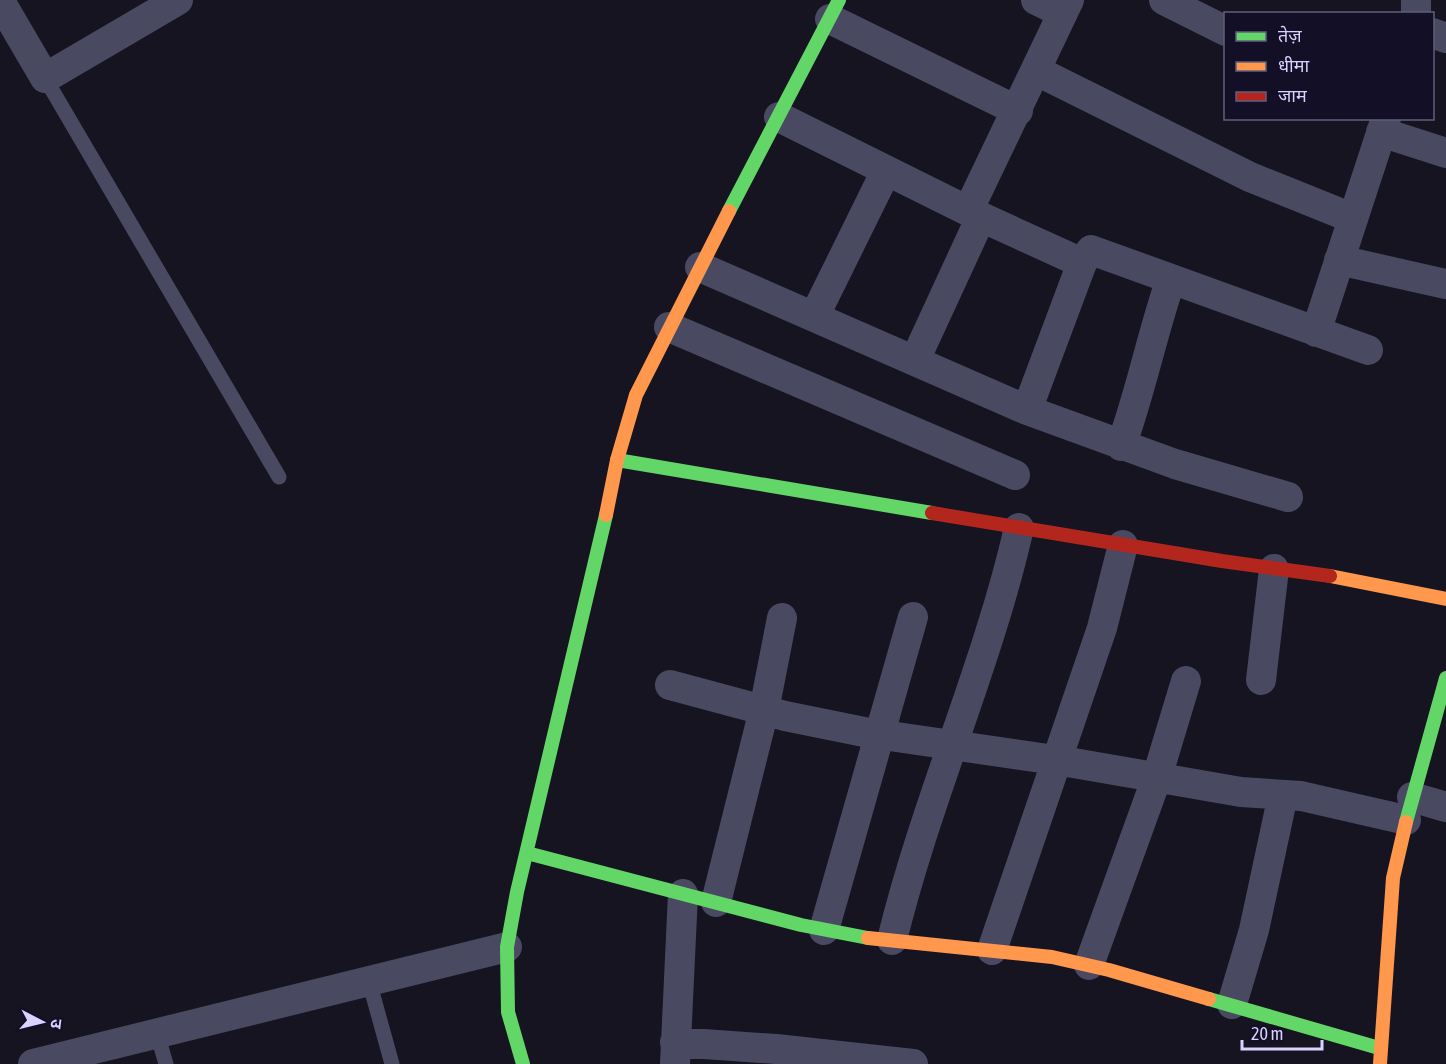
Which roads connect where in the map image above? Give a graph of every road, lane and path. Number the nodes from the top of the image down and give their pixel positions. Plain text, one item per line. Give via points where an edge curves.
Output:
1 (178, 0) edge
2 (1036, 0) edge
3 (1164, 0) edge
4 (0, 1) edge
5 (1066, 7) edge
6 (835, 9) edge
7 (1224, 30) edge
8 (1037, 71) junction
9 (45, 78) junction
10 (1018, 111) junction
11 (779, 117) junction
12 (1384, 125) edge
13 (1446, 153) edge
14 (886, 171) junction
15 (974, 214) junction
16 (1352, 218) junction
17 (1339, 260) junction
18 (1082, 262) junction
19 (700, 267) junction
20 (1171, 279) junction
21 (1446, 284) edge
22 (815, 315) junction
23 (669, 327) junction
24 (1316, 332) junction
25 (1368, 350) dead end
26 (915, 360) junction
27 (1027, 410) junction
28 (1121, 446) junction
29 (617, 460) junction
30 (1015, 475) dead end
31 (279, 477) dead end
32 (1288, 497) dead end
33 (1019, 528) junction
34 (1123, 545) junction
35 (1274, 569) junction
36 (1446, 599) edge
37 (913, 617) dead end
38 (782, 618) dead end
39 (1446, 678) edge
40 (1261, 680) dead end
41 (1186, 681) dead end
42 (670, 685) dead end
43 (764, 710) junction
44 (881, 735) junction
45 (951, 746) junction
46 (1056, 760) junction
47 (1157, 777) junction
48 (1283, 795) junction
49 (1446, 807) edge
50 (1409, 808) junction
51 (527, 853) junction
52 (683, 894) junction
53 (716, 903) junction
54 (824, 930) junction
55 (892, 940) junction
56 (507, 947) junction
57 (992, 950) junction
58 (1089, 965) junction
59 (369, 981) junction
60 (1232, 1005) junction
61 (157, 1034) junction
62 (1379, 1048) junction
63 (675, 1053) edge
64 (33, 1064) edge
65 (166, 1064) edge
66 (392, 1064) edge
67 (523, 1064) edge
68 (913, 1064) edge
69 (1380, 1064) edge

1 - 9 street
2 - 5 street
3 - 7 street
4 - 9 street
5 - 8 street
6 - 10 street
6 - 11 street
8 - 10 street
8 - 16 street via 1250,177
9 - 31 lane
10 - 15 street
11 - 14 street
11 - 19 street
12 - 13 street
12 - 16 street
14 - 15 street
14 - 22 street
15 - 18 street
15 - 26 street
16 - 17 street
17 - 21 street
17 - 24 street
18 - 20 street via 1091,250 1098,251
18 - 27 street
19 - 22 street
19 - 23 street
20 - 24 street
20 - 28 street
22 - 26 street
23 - 29 street via 636,395
23 - 30 street
24 - 25 street
26 - 27 street
27 - 28 street
28 - 32 street
29 - 33 street
29 - 51 street
33 - 34 street
33 - 45 street via 1002,597
34 - 35 street
34 - 46 street via 1102,628
35 - 36 street
35 - 40 street
37 - 44 street
38 - 43 street
39 - 50 street
41 - 47 street
42 - 43 street
43 - 44 street
43 - 53 street
44 - 45 street
44 - 54 street
45 - 46 street
45 - 55 street via 905,885
46 - 47 street
46 - 57 street
47 - 48 street
47 - 58 street
48 - 50 street
48 - 60 street via 1254,930
49 - 50 street
50 - 62 street via 1393,878
51 - 52 street
51 - 56 street
52 - 53 street
52 - 63 street
53 - 54 street
54 - 55 street
55 - 57 street
56 - 59 street
56 - 67 street via 508,1012
57 - 58 street
58 - 60 street
59 - 61 street
59 - 66 lane
60 - 62 street
61 - 64 street
61 - 65 lane
62 - 69 street
63 - 68 street via 776,1049

